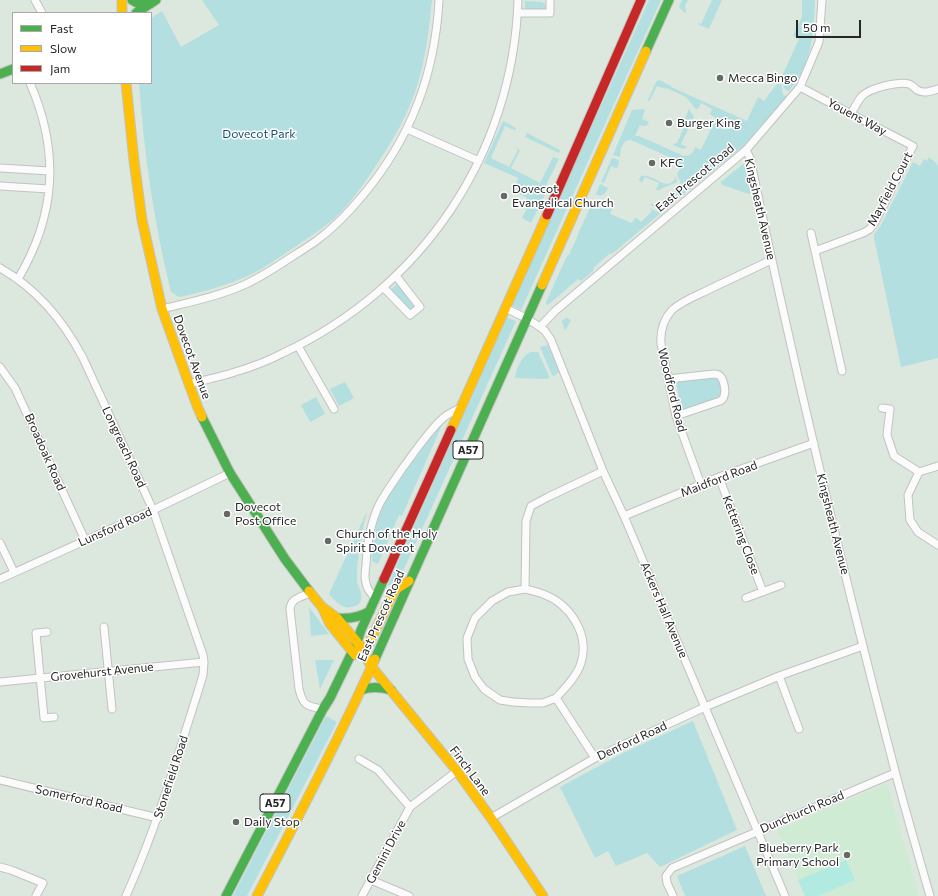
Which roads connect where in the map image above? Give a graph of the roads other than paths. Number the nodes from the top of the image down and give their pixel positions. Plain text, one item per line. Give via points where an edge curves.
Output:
1 (35, 0) edge
2 (122, 0) edge
3 (132, 0) edge
4 (439, 0) edge
5 (518, 0) edge
6 (550, 0) edge
7 (641, 0) edge
8 (669, 0) edge
9 (822, 0) edge
10 (154, 2) edge
11 (41, 12) edge
12 (122, 12) edge
13 (138, 12) edge
14 (518, 13) junction
15 (12, 69) edge
16 (0, 74) edge
17 (30, 84) edge
18 (126, 84) edge
19 (800, 87) junction
20 (938, 89) edge
21 (851, 114) junction
22 (407, 128) junction
23 (913, 146) joint
24 (746, 150) junction
25 (479, 161) junction
26 (0, 168) edge
27 (50, 171) junction
28 (0, 186) edge
29 (49, 189) junction
30 (811, 234) dead end
31 (819, 250) junction
32 (771, 260) junction
33 (0, 268) edge
34 (396, 276) junction
35 (18, 279) junction
36 (384, 288) junction
37 (505, 308) junction
38 (162, 309) junction
39 (526, 318) junction
40 (540, 327) junction
41 (298, 346) junction
42 (0, 367) edge
43 (842, 371) dead end
44 (668, 379) junction
45 (189, 384) junction
46 (460, 408) junction
47 (882, 408) dead end
48 (334, 409) dead end
49 (676, 416) junction
50 (814, 443) junction
51 (938, 466) edge
52 (603, 471) junction
53 (919, 472) junction
54 (230, 473) junction
55 (719, 477) junction
56 (701, 485) junction
57 (153, 510) junction
58 (624, 516) junction
59 (86, 540) junction
60 (0, 543) edge
61 (938, 545) edge
62 (14, 572) junction
63 (0, 579) edge
64 (409, 581) junction
65 (781, 585) dead end
66 (525, 589) junction
67 (763, 592) junction
68 (310, 593) junction
69 (376, 598) junction
70 (746, 598) dead end
71 (322, 608) junction
72 (370, 611) junction
73 (337, 618) junction
74 (104, 628) dead end
75 (47, 632) dead end
76 (357, 642) junction
77 (863, 646) junction
78 (362, 650) junction
79 (352, 652) junction
80 (203, 658) junction
81 (371, 666) junction
82 (108, 671) junction
83 (779, 676) junction
84 (40, 678) junction
85 (0, 682) edge
86 (361, 690) junction
87 (391, 690) junction
88 (556, 698) junction
89 (705, 707) junction
90 (112, 709) dead end
91 (323, 709) junction
92 (54, 717) dead end
93 (800, 728) dead end
94 (595, 758) junction
95 (359, 759) dead end
96 (457, 771) junction
97 (895, 773) junction
98 (0, 780) edge
99 (410, 807) junction
100 (158, 818) junction
101 (491, 818) junction
102 (758, 831) junction
103 (0, 867) edge
104 (371, 880) junction
105 (36, 896) edge
106 (126, 896) edge
107 (226, 896) edge
108 (257, 896) edge
109 (362, 896) edge
110 (409, 896) edge
111 (542, 896) edge
112 (673, 896) edge
113 (785, 896) edge
114 (930, 896) edge

1 - 11 street
2 - 12 main road
3 - 10 main road via 142,4
4 - 22 street via 430,67
5 - 14 street
6 - 14 street via 550,13
7 - 37 main road, East Prescot Road / A57
8 - 39 main road, East Prescot Road / A57
9 - 19 street, East Prescot Road via 819,42
10 - 13 main road
14 - 25 street via 504,95 494,128
15 - 16 main road
17 - 27 street via 46,128
18 - 38 main road, Dovecot Avenue via 142,220
19 - 21 street, Youens Way
19 - 24 street, East Prescot Road
20 - 21 street via 921,92 904,84 880,87 863,95
21 - 23 street, Youens Way
22 - 25 street
22 - 38 street via 390,159 370,187 352,208 316,240 245,284
23 - 31 street, Mayfield Court via 870,229
24 - 32 street, Kingsheath Avenue via 750,158
24 - 40 street, East Prescot Road via 555,311
25 - 34 street via 445,219 423,248
26 - 27 street
27 - 29 street
28 - 29 street
29 - 35 street via 44,220 36,244
30 - 31 street
31 - 43 street
32 - 44 street, Woodford Road via 673,309 667,316 660,334
32 - 50 street, Kingsheath Avenue
33 - 35 street, Longreach Road
34 - 36 street
34 - 36 street via 420,307 410,315
35 - 57 street, Longreach Road via 50,309 77,346
36 - 41 street via 343,320
37 - 39 street
37 - 46 main road, East Prescot Road / A57
38 - 45 main road, Dovecot Avenue
39 - 40 street
39 - 64 main road, East Prescot Road / A57
40 - 52 street, Ackers Hall Avenue via 550,340
41 - 45 street via 258,364
41 - 48 street
42 - 59 street, Broadoak Road via 19,394
44 - 49 street, Woodford Road
44 - 49 street via 714,374 723,381 725,394 720,401
45 - 54 main road, Dovecot Avenue
46 - 69 main road, East Prescot Road / A57
46 - 69 street, East Prescot Road via 434,427 378,506 369,537 365,575 367,588
47 - 53 street via 890,410 887,435 894,456
49 - 56 street, Woodford Road
50 - 55 street, Maidford Road
50 - 77 street, Kingsheath Avenue
51 - 53 street
52 - 58 street, Ackers Hall Avenue
52 - 66 street via 532,506 526,521
53 - 61 street via 908,495 910,520 918,532
54 - 57 street, Lunsford Road
54 - 68 main road, Dovecot Avenue
55 - 56 street, Maidford Road
55 - 67 street, Kettering Close
56 - 58 street, Maidford Road
57 - 59 street, Lunsford Road
57 - 80 street, Longreach Road
58 - 89 street, Ackers Hall Avenue
59 - 62 street, Lunsford Road
60 - 62 street
62 - 63 street, Lunsford Road
64 - 78 main road via 395,590 369,643
64 - 81 main road, East Prescot Road / A57
65 - 67 street
66 - 88 street via 544,594 568,610 581,633 581,663
66 - 88 street via 508,592 492,602 475,618 467,638 468,659 475,677 484,689 500,700 543,703
67 - 70 street
68 - 71 main road, Dovecot Avenue
68 - 91 street via 293,600 290,609 301,699 306,704
69 - 72 main road, East Prescot Road / A57
71 - 73 main road, Dovecot Avenue
71 - 79 main road, Dovecot Avenue via 330,624
72 - 73 main road via 356,618
72 - 76 main road, East Prescot Road / A57
73 - 76 main road, Dovecot Avenue
74 - 82 street
75 - 84 street via 36,633
76 - 78 main road, Finch Lane
76 - 79 main road, East Prescot Road / A57
77 - 83 street, Denford Road
77 - 97 street, Kingsheath Avenue
78 - 79 main road
78 - 81 main road, Finch Lane
79 - 81 main road, Finch Lane
79 - 91 main road, East Prescot Road / A57
80 - 82 street, Grovehurst Avenue
80 - 100 street, Stonefield Road via 203,675
81 - 86 main road, East Prescot Road / A57
81 - 87 main road, Finch Lane
82 - 84 street, Grovehurst Avenue
82 - 90 street
83 - 89 street, Denford Road
83 - 93 street
84 - 85 street, Grovehurst Avenue
84 - 92 street via 44,718
86 - 87 main road via 379,687
86 - 108 main road, East Prescot Road / A57
87 - 96 main road, Finch Lane
88 - 94 street
89 - 94 street, Denford Road
89 - 102 street, Ackers Hall Avenue
91 - 107 main road, East Prescot Road / A57
94 - 101 street, Denford Road
95 - 99 street, Gemini Drive via 378,770
96 - 99 street, Gemini Drive
96 - 101 main road, Finch Lane
97 - 102 street, Dunchurch Road
97 - 114 street, Kingsheath Avenue
98 - 100 street, Somerford Road
99 - 104 street, Gemini Drive
100 - 106 street, Stonefield Road
101 - 111 main road, Finch Lane
102 - 112 street, Dunchurch Road via 672,868 666,876
102 - 113 street, Ackers Hall Avenue
103 - 105 street via 43,883
104 - 109 street, Gemini Drive
104 - 110 street

